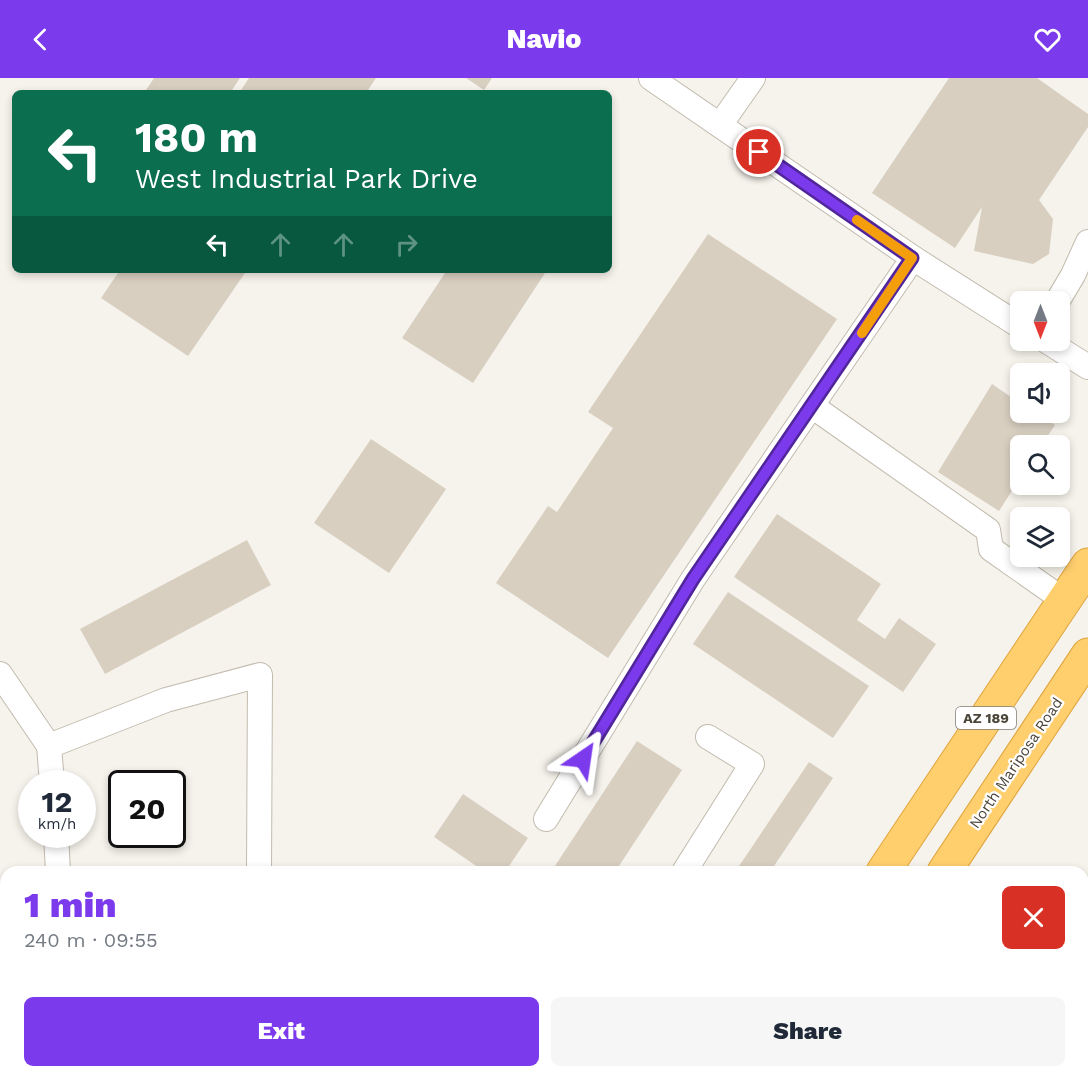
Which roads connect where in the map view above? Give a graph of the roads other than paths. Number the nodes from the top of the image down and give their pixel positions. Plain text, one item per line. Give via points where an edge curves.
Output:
1 (651, 78) edge
2 (753, 78) edge
3 (720, 125) junction
4 (1088, 242) edge
5 (912, 258) junction
6 (1064, 291) edge
7 (1010, 320) edge
8 (1063, 351) edge
9 (1088, 367) edge
10 (812, 406) junction
11 (1088, 565) edge
12 (1065, 601) junction
13 (1088, 637) edge
14 (1088, 655) edge
15 (0, 674) edge
16 (708, 737) dead end
17 (49, 746) junction
18 (51, 770) edge
19 (996, 793) junction
20 (546, 819) dead end
21 (57, 848) edge
22 (58, 866) edge
23 (259, 866) edge
24 (688, 866) edge
25 (887, 866) edge
26 (948, 866) edge

1 - 3 street
2 - 3 street
3 - 5 street
4 - 6 street
5 - 7 street
5 - 10 street
8 - 9 street
10 - 12 street via 988,530 991,549
10 - 20 street via 693,579
11 - 12 highway, AZ 189
12 - 25 highway, AZ 189
13 - 19 highway
14 - 19 highway, North Mariposa Road / AZ 189
15 - 17 street
16 - 24 street via 752,764
17 - 18 street
17 - 23 street via 166,700 260,675
19 - 26 highway, North Mariposa Road / AZ 189
21 - 22 street

